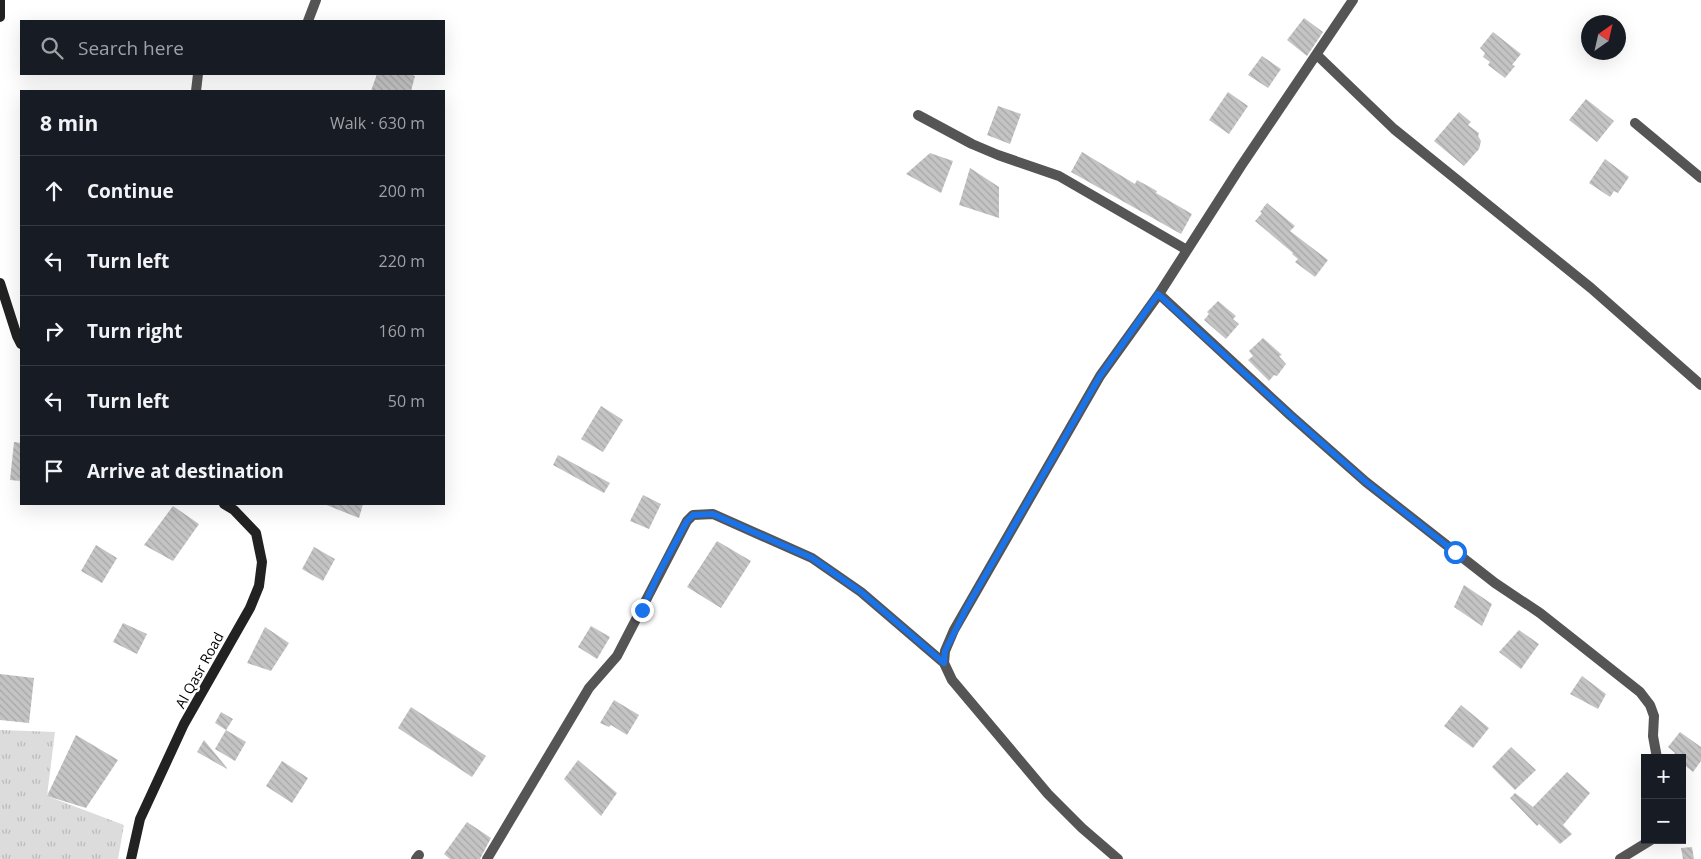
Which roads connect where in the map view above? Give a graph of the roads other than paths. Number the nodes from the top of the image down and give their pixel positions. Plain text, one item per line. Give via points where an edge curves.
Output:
1 (0, 0) edge
2 (316, 0) edge
3 (1353, 0) edge
4 (0, 17) edge
5 (308, 20) edge
6 (1316, 55) junction
7 (198, 75) edge
8 (196, 90) edge
9 (918, 115) dead end
10 (1635, 123) dead end
11 (1701, 178) edge
12 (1187, 250) junction
13 (0, 282) edge
14 (1158, 294) junction
15 (20, 342) edge
16 (1701, 385) edge
17 (226, 505) edge
18 (944, 663) junction
19 (1656, 754) edge
20 (1644, 844) edge
21 (131, 859) edge
22 (487, 859) edge
23 (1118, 859) edge
24 (1620, 859) edge

1 - 4 street
2 - 5 street
3 - 6 street
6 - 12 street
6 - 16 street via 1394,129 1591,288
7 - 8 street
9 - 12 street via 980,148 1059,176
10 - 11 street
12 - 14 street
13 - 15 street
14 - 18 street via 1100,376 962,616 945,651
14 - 19 street via 1366,482 1640,692 1654,716 1652,736
17 - 21 street, Al Qasr Road via 256,533 262,562 259,586 250,608 184,724 140,820
18 - 22 street via 861,592 812,558 713,514 693,515 678,536 616,656 589,688
18 - 23 street via 952,680 1048,794
20 - 24 street

